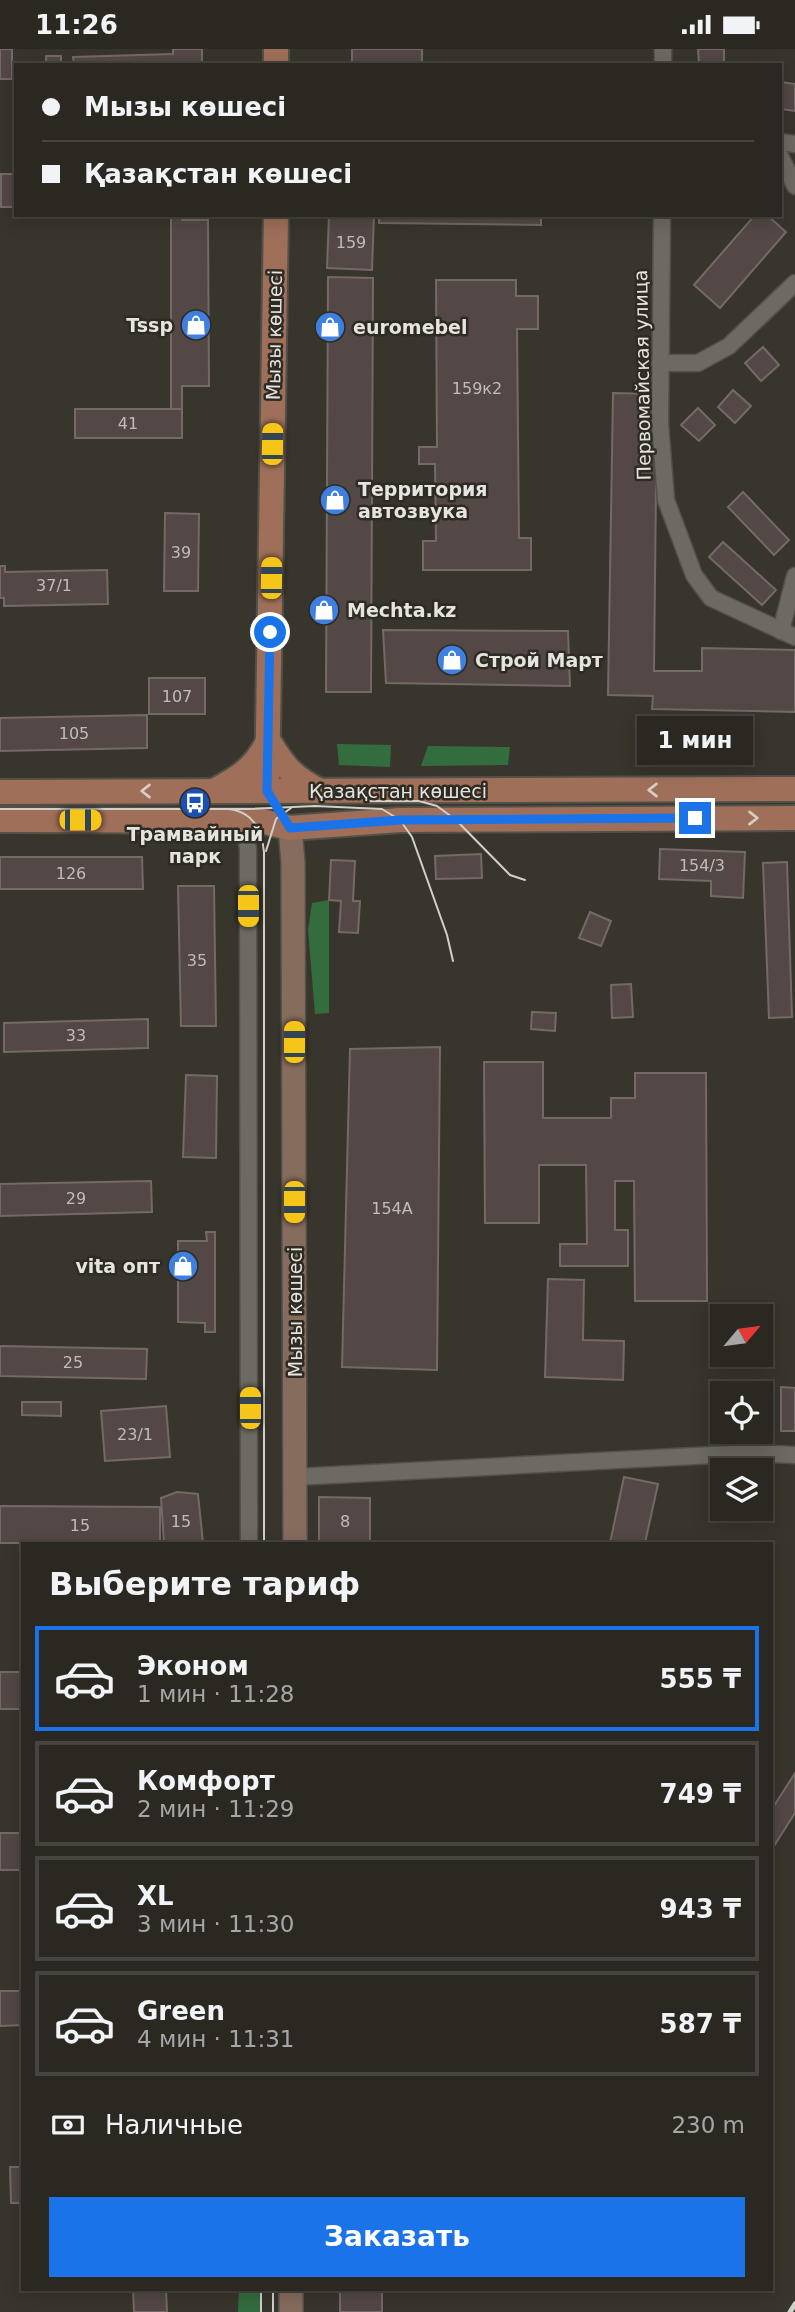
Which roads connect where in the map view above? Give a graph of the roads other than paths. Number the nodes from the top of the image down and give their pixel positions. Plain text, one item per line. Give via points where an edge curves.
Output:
1 (782, 160) edge
2 (795, 186) edge
3 (276, 217) edge
4 (662, 217) edge
5 (795, 283) edge
6 (660, 363) junction
7 (795, 576) edge
8 (788, 634) edge
9 (268, 740) junction
10 (795, 789) edge
11 (556, 790) junction
12 (214, 791) junction
13 (267, 791) junction
14 (320, 791) junction
15 (0, 792) edge
16 (795, 818) edge
17 (555, 819) junction
18 (0, 820) edge
19 (245, 821) junction
20 (290, 828) junction
21 (795, 1455) edge
22 (295, 1477) junction
23 (249, 1542) edge
24 (295, 1542) edge
25 (291, 2291) edge
26 (291, 2312) edge

1 - 2 street
3 - 9 main road, Мызы көшесі
4 - 6 street, Первомайская улица
5 - 6 street via 729,346 698,363
6 - 8 street, Первомайская улица via 666,501 694,575 711,598
7 - 8 street
9 - 12 main road via 245,773
9 - 13 main road, Мызы көшесі
9 - 14 main road via 285,768
10 -> 11 main road, Қазақстан көшесі
11 - 14 main road, Қазақстан көшесі
11 - 17 main road
12 - 13 main road, Қазақстан көшесі
12 -> 15 main road, Қазақстан көшесі
13 - 14 main road, Қазақстан көшесі
13 - 20 main road
17 -> 16 main road, Қазақстан көшесі
17 - 20 main road, Қазақстан көшесі via 400,820
18 - 19 main road, Қазақстан көшесі
19 - 20 main road, Қазақстан көшесі
19 - 23 street
20 - 22 main road, Мызы көшесі
21 - 22 street via 752,1453
22 - 24 main road, Мызы көшесі
25 - 26 main road

